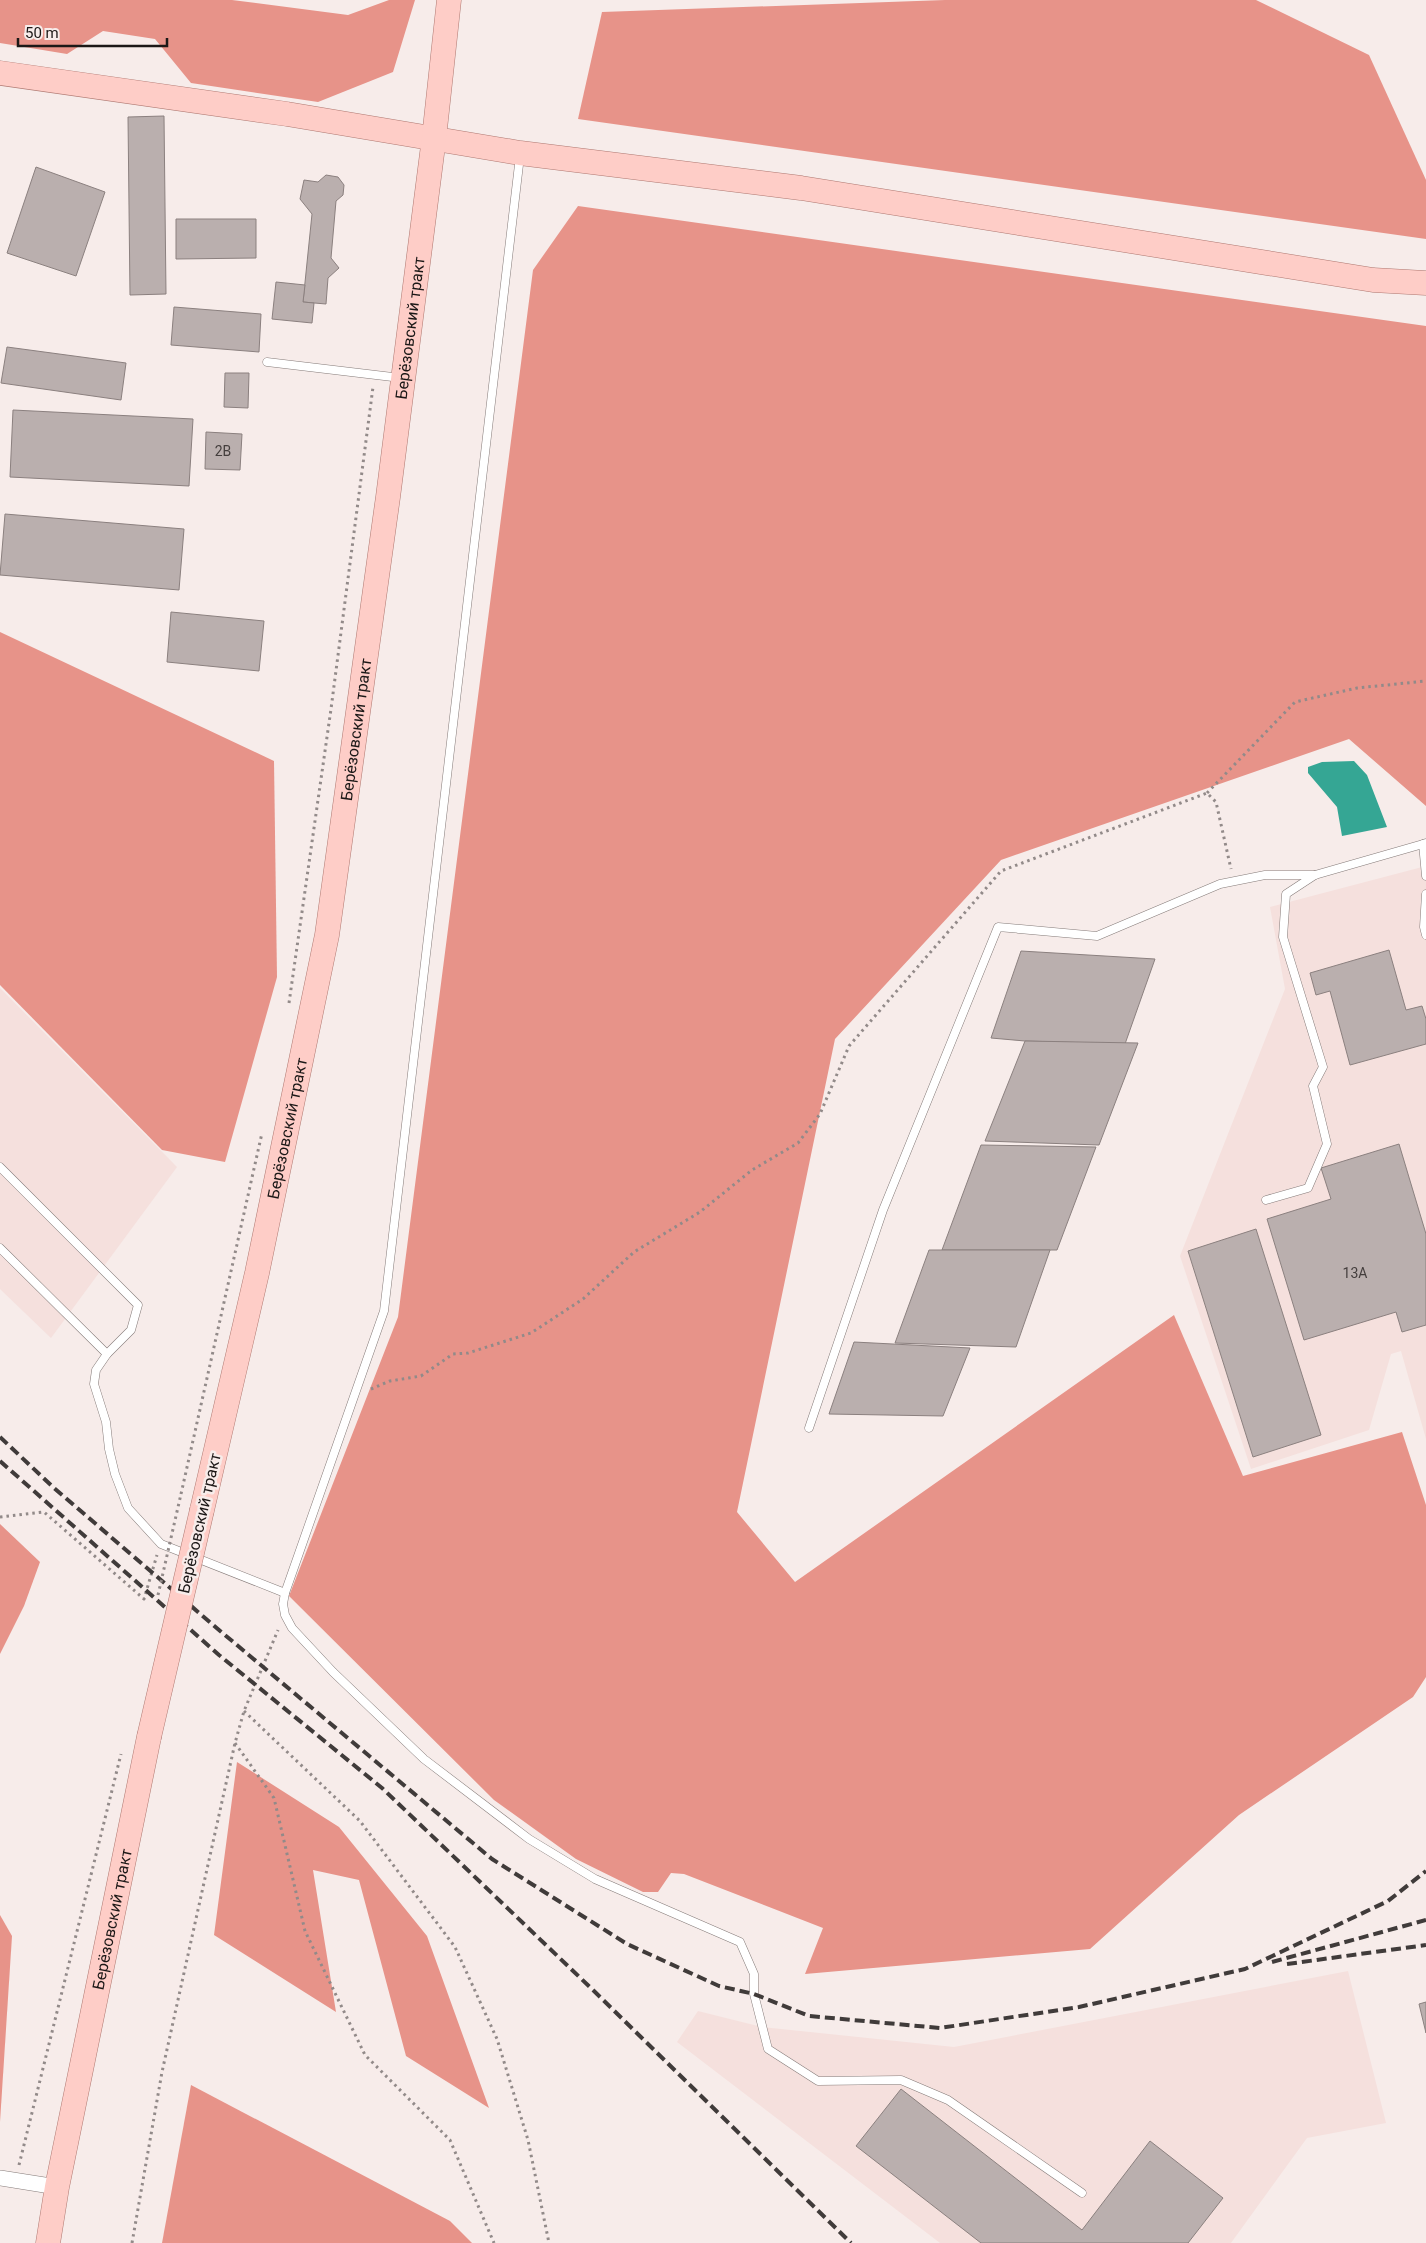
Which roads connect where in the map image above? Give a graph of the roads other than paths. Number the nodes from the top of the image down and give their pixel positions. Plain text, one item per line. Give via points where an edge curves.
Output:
1 (449, 0) edge
2 (0, 73) edge
3 (434, 138) junction
4 (520, 153) junction
5 (1426, 283) edge
6 (267, 362) dead end
7 (404, 378) junction
8 (1425, 843) edge
9 (1315, 875) junction
10 (1426, 876) edge
11 (1426, 894) edge
12 (1426, 935) edge
13 (0, 1167) edge
14 (1266, 1200) dead end
15 (0, 1248) edge
16 (107, 1354) junction
17 (809, 1428) dead end
18 (285, 1593) junction
19 (8, 2180) edge
20 (57, 2187) junction
21 (1082, 2192) dead end
22 (48, 2243) edge

1 - 3 main road, Берёзовский тракт
2 - 3 main road
3 - 4 main road
3 - 7 main road, Берёзовский тракт
4 - 5 main road via 801,188 1363,278
4 - 18 lane via 384,1311
6 - 7 lane
7 - 20 main road, Берёзовский тракт, bridge via 328,935 257,1273 150,1737
8 - 9 lane
8 - 10 lane
9 - 14 lane via 1286,894 1283,937 1323,1067 1312,1086 1327,1144 1308,1188
9 - 17 lane via 1265,875 1220,884 1097,936 998,927 883,1210
11 - 12 lane
13 - 16 lane via 138,1305 131,1330
15 - 16 lane
16 - 18 lane via 96,1370 94,1384 106,1422 115,1474 128,1508 161,1544
18 - 21 lane via 285,1615 292,1628 424,1759 529,1838 595,1879 740,1942 754,1974 754,1994 768,2049 818,2081 901,2080 948,2100
19 - 20 street
20 - 22 main road, Берёзовский тракт

